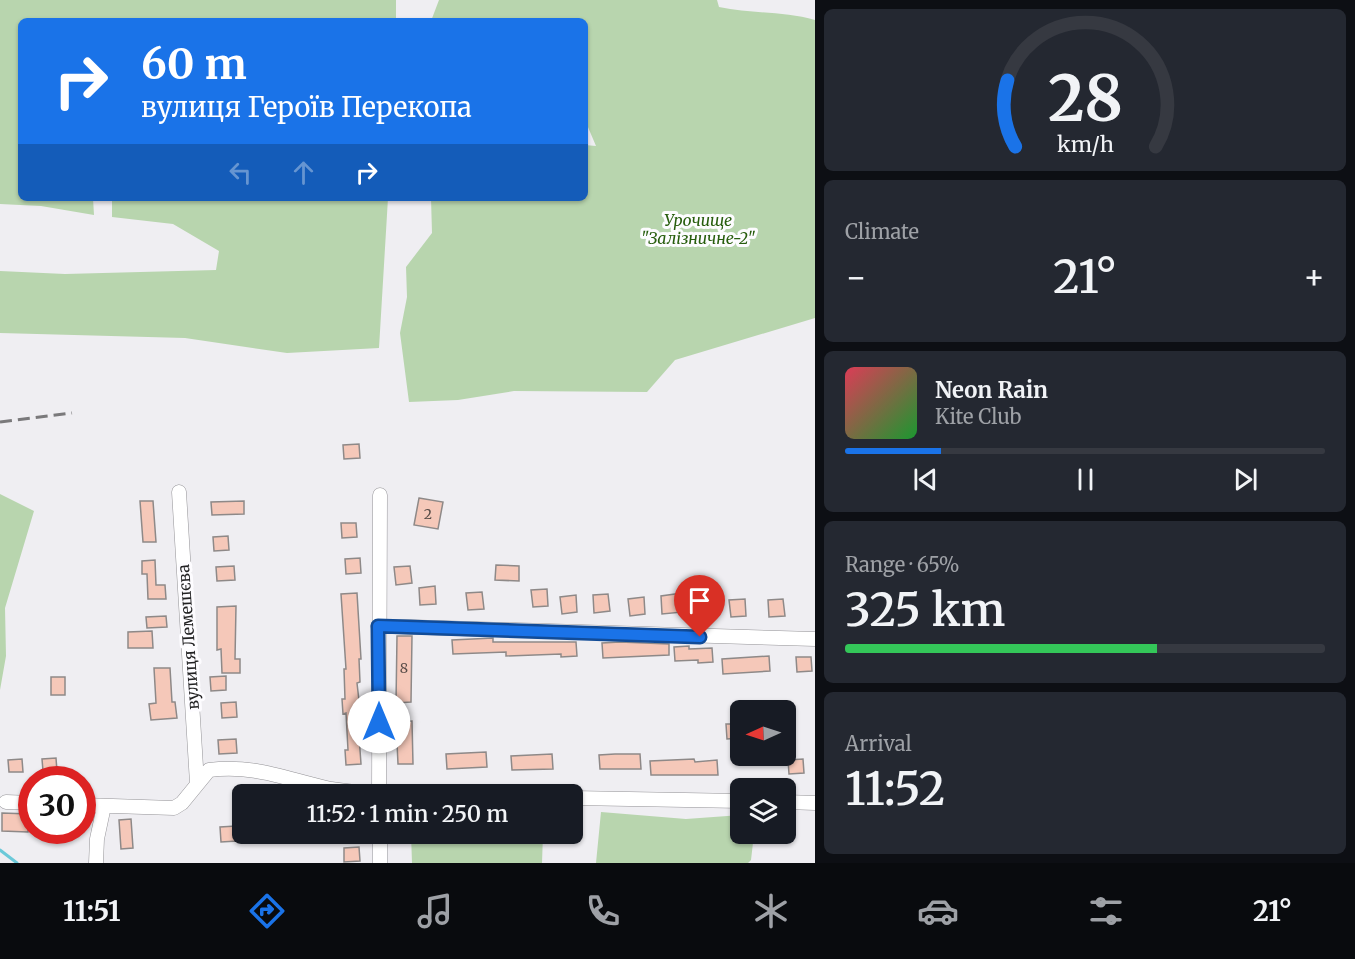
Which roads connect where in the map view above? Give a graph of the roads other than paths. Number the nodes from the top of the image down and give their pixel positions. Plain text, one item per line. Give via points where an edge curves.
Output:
1 (179, 492) dead end
2 (380, 495) dead end
3 (378, 626) junction
4 (815, 639) edge
5 (200, 779) junction
6 (314, 784) edge
7 (379, 784) edge
8 (583, 798) edge
9 (730, 801) edge
10 (6, 802) dead end
11 (18, 802) edge
12 (796, 802) edge
13 (815, 803) edge
14 (96, 806) edge
15 (104, 806) junction
16 (380, 844) edge
17 (96, 863) edge
18 (380, 863) edge

1 - 5 street, вулиця Лемешєва
2 - 3 street
3 - 4 street
3 - 7 street
5 - 6 street via 209,770 250,769
5 - 15 street via 174,808
8 - 9 street
10 - 11 street
12 - 13 street
14 - 15 street
15 - 17 street
16 - 18 street

